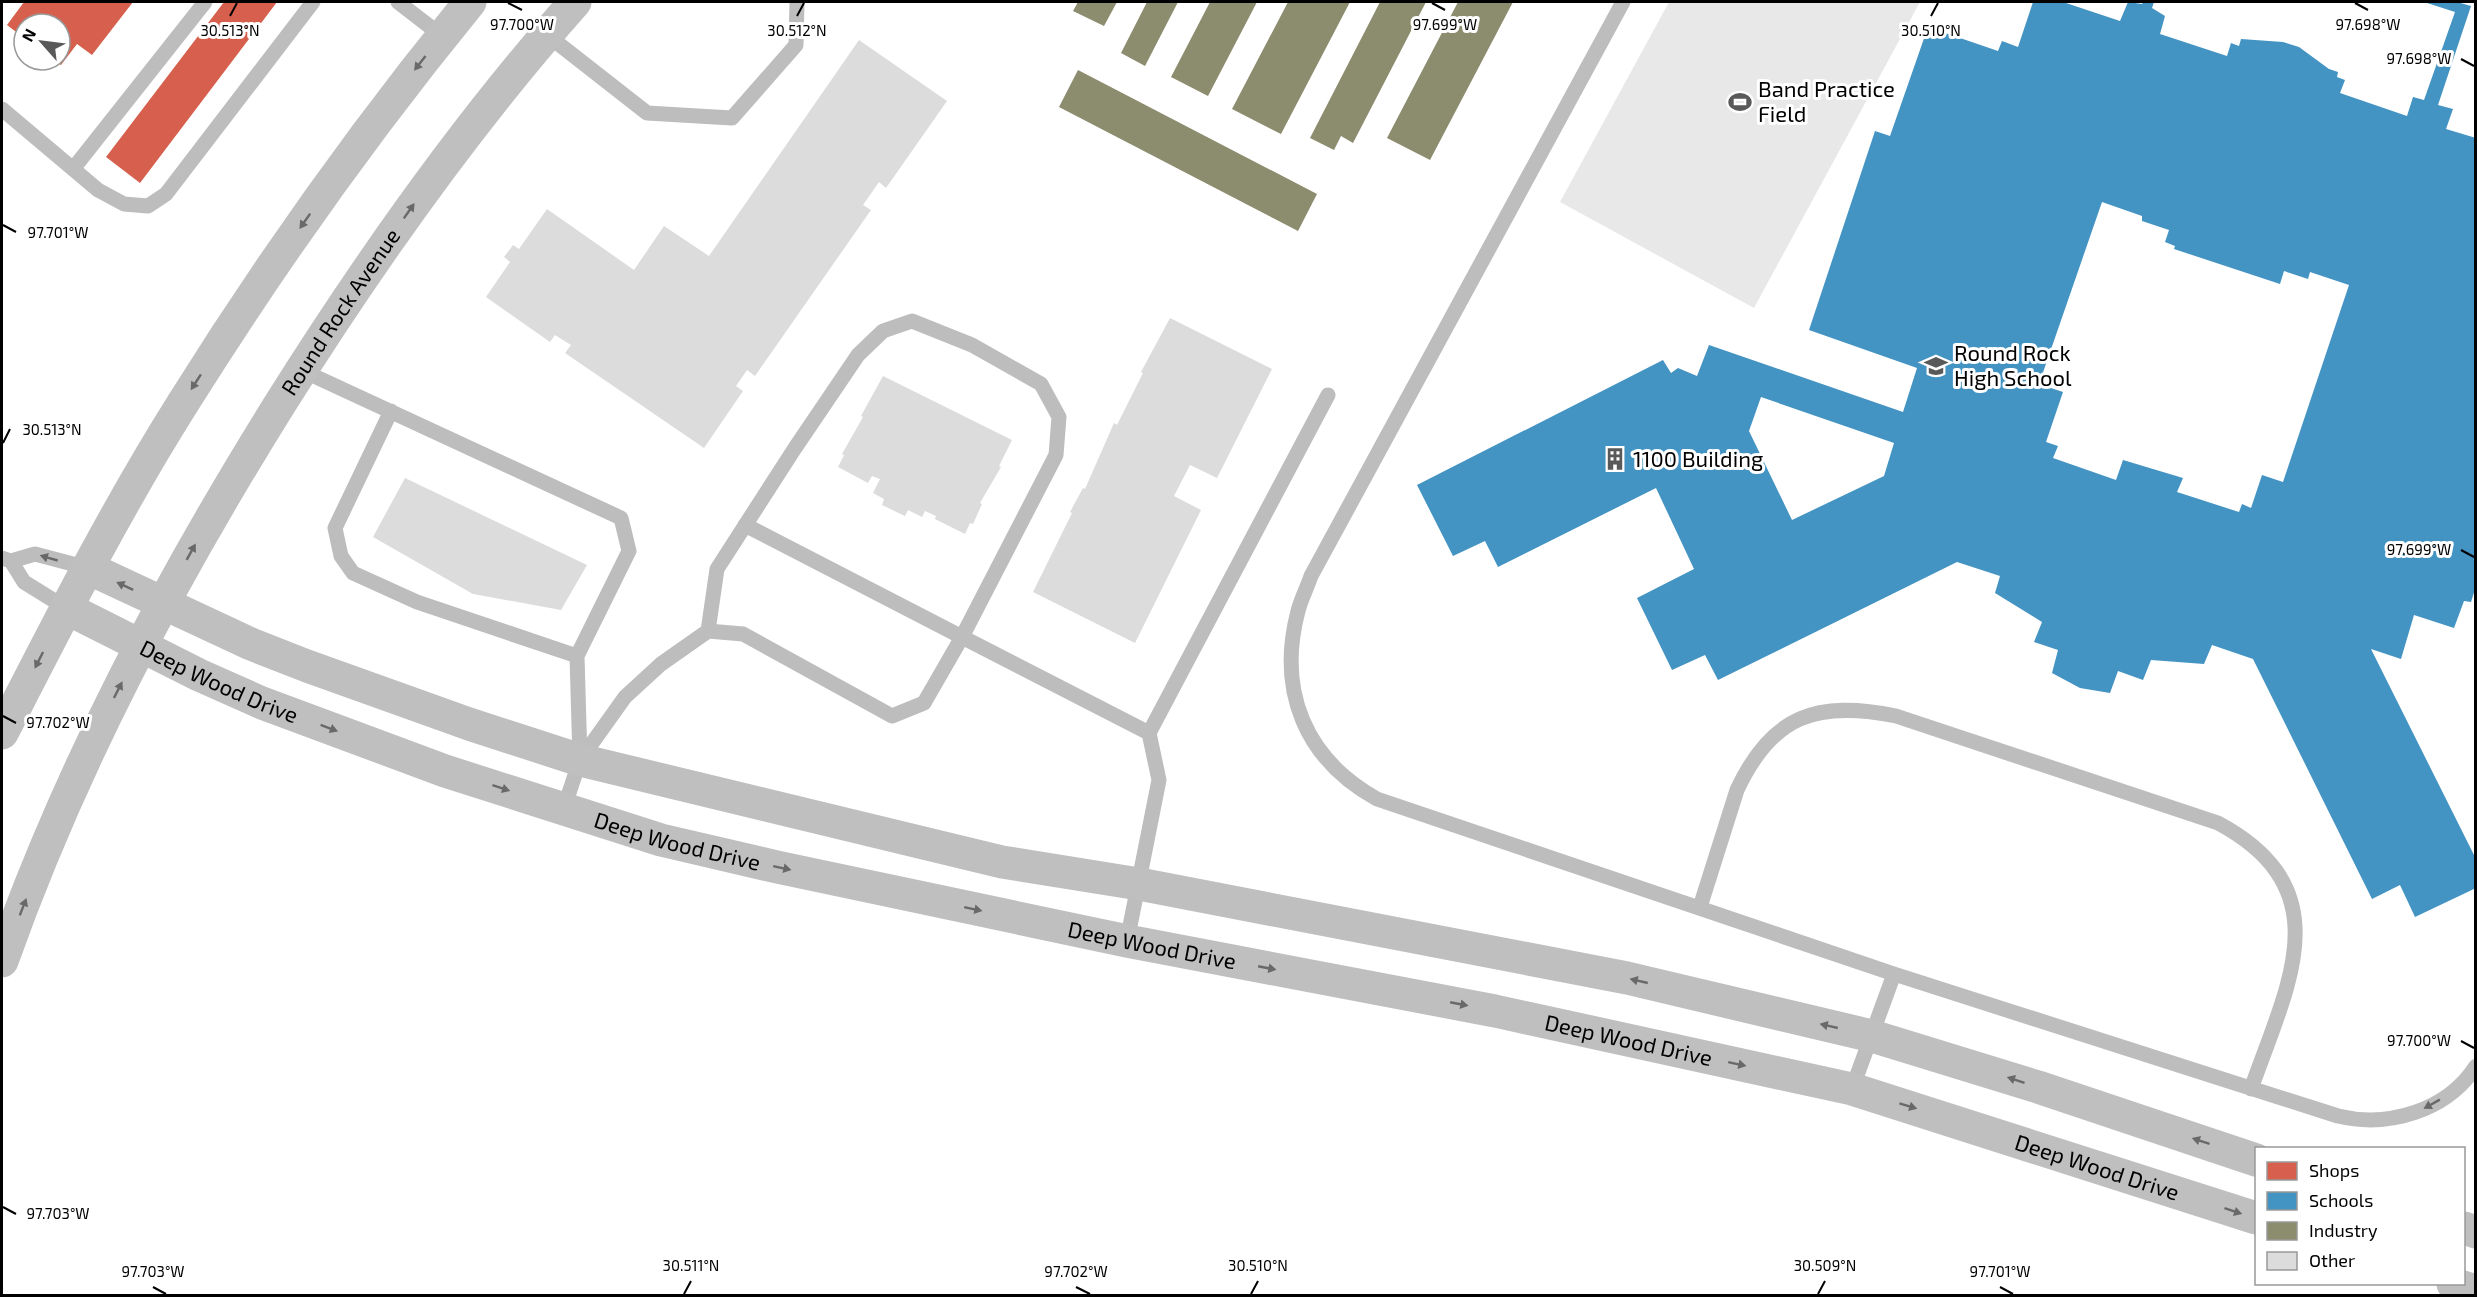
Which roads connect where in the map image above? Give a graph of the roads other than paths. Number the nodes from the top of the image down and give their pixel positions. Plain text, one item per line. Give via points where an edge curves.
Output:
1 (205, 2) edge
2 (313, 2) edge
3 (398, 2) edge
4 (470, 2) edge
5 (575, 2) edge
6 (797, 2) edge
7 (1623, 2) edge
8 (546, 34) junction
9 (442, 36) junction
10 (2, 109) edge
11 (73, 169) junction
12 (302, 370) junction
13 (1328, 395) dead end
14 (391, 411) junction
15 (745, 525) junction
16 (6, 560) edge
17 (88, 568) junction
18 (163, 603) junction
19 (66, 608) junction
20 (708, 631) junction
21 (962, 638) junction
22 (140, 646) junction
23 (577, 656) junction
24 (2, 733) edge
25 (1149, 733) junction
26 (579, 760) junction
27 (564, 808) junction
28 (1138, 885) junction
29 (1700, 907) junction
30 (1128, 942) junction
31 (2, 961) edge
32 (1894, 974) junction
33 (1872, 1036) junction
34 (2475, 1066) edge
35 (1852, 1089) junction
36 (2252, 1089) junction
37 (2255, 1160) edge
38 (2255, 1218) edge
39 (2456, 1285) edge
40 (2475, 1291) edge

1 - 11 lane
2 - 11 lane via 166,194 148,206 124,204 98,190
3 - 9 lane
4 - 9 street
5 - 8 street, Round Rock Avenue
6 - 8 lane via 796,45 732,118 647,113
7 - 29 lane via 1311,576 1298,609 1291,671 1294,697 1326,760 1377,799
12 -> 8 street, Round Rock Avenue via 440,167
9 -> 17 street via 353,153 237,321 182,404
10 - 11 lane
12 - 14 lane
18 -> 12 street, Round Rock Avenue via 217,505
13 - 25 lane
14 - 23 lane via 621,518 630,552
14 - 23 lane via 335,528 341,556 353,573 417,602
15 - 20 lane via 717,569
15 - 21 lane
15 - 21 lane via 858,355 883,331 912,321 972,345 1041,384 1059,417 1056,456
17 -> 16 lane via 35,554
16 - 19 lane via 24,582
18 -> 17 street, Deep Wood Drive
17 - 19 street
18 - 22 street, Round Rock Avenue
18 - 26 street, Deep Wood Drive via 307,666
19 - 22 street, Deep Wood Drive
19 -> 24 street
20 - 21 lane via 743,634 892,716 924,703
20 - 26 lane via 661,664 625,697
21 - 25 lane
22 -> 27 street, Deep Wood Drive via 262,703 445,771
31 -> 22 street, Round Rock Avenue via 72,786
23 - 26 lane
25 - 28 lane via 1159,780
26 - 27 lane
26 - 28 street, Deep Wood Drive via 1002,862
27 -> 30 street, Deep Wood Drive via 661,840
28 - 30 lane
33 -> 28 street, Deep Wood Drive via 1627,978
29 - 32 lane
29 - 36 lane via 1737,789 1767,740 1793,722 1812,715 1848,710 1896,716 2218,823 2253,844 2268,859 2290,897 2295,915 2295,954
30 -> 35 street, Deep Wood Drive via 1495,1011
32 - 33 lane
32 - 36 lane
33 - 35 lane
37 -> 33 street, Deep Wood Drive
34 -> 36 lane via 2457,1088 2439,1101 2418,1112 2374,1121 2338,1116
35 -> 38 street, Deep Wood Drive
39 - 40 street

